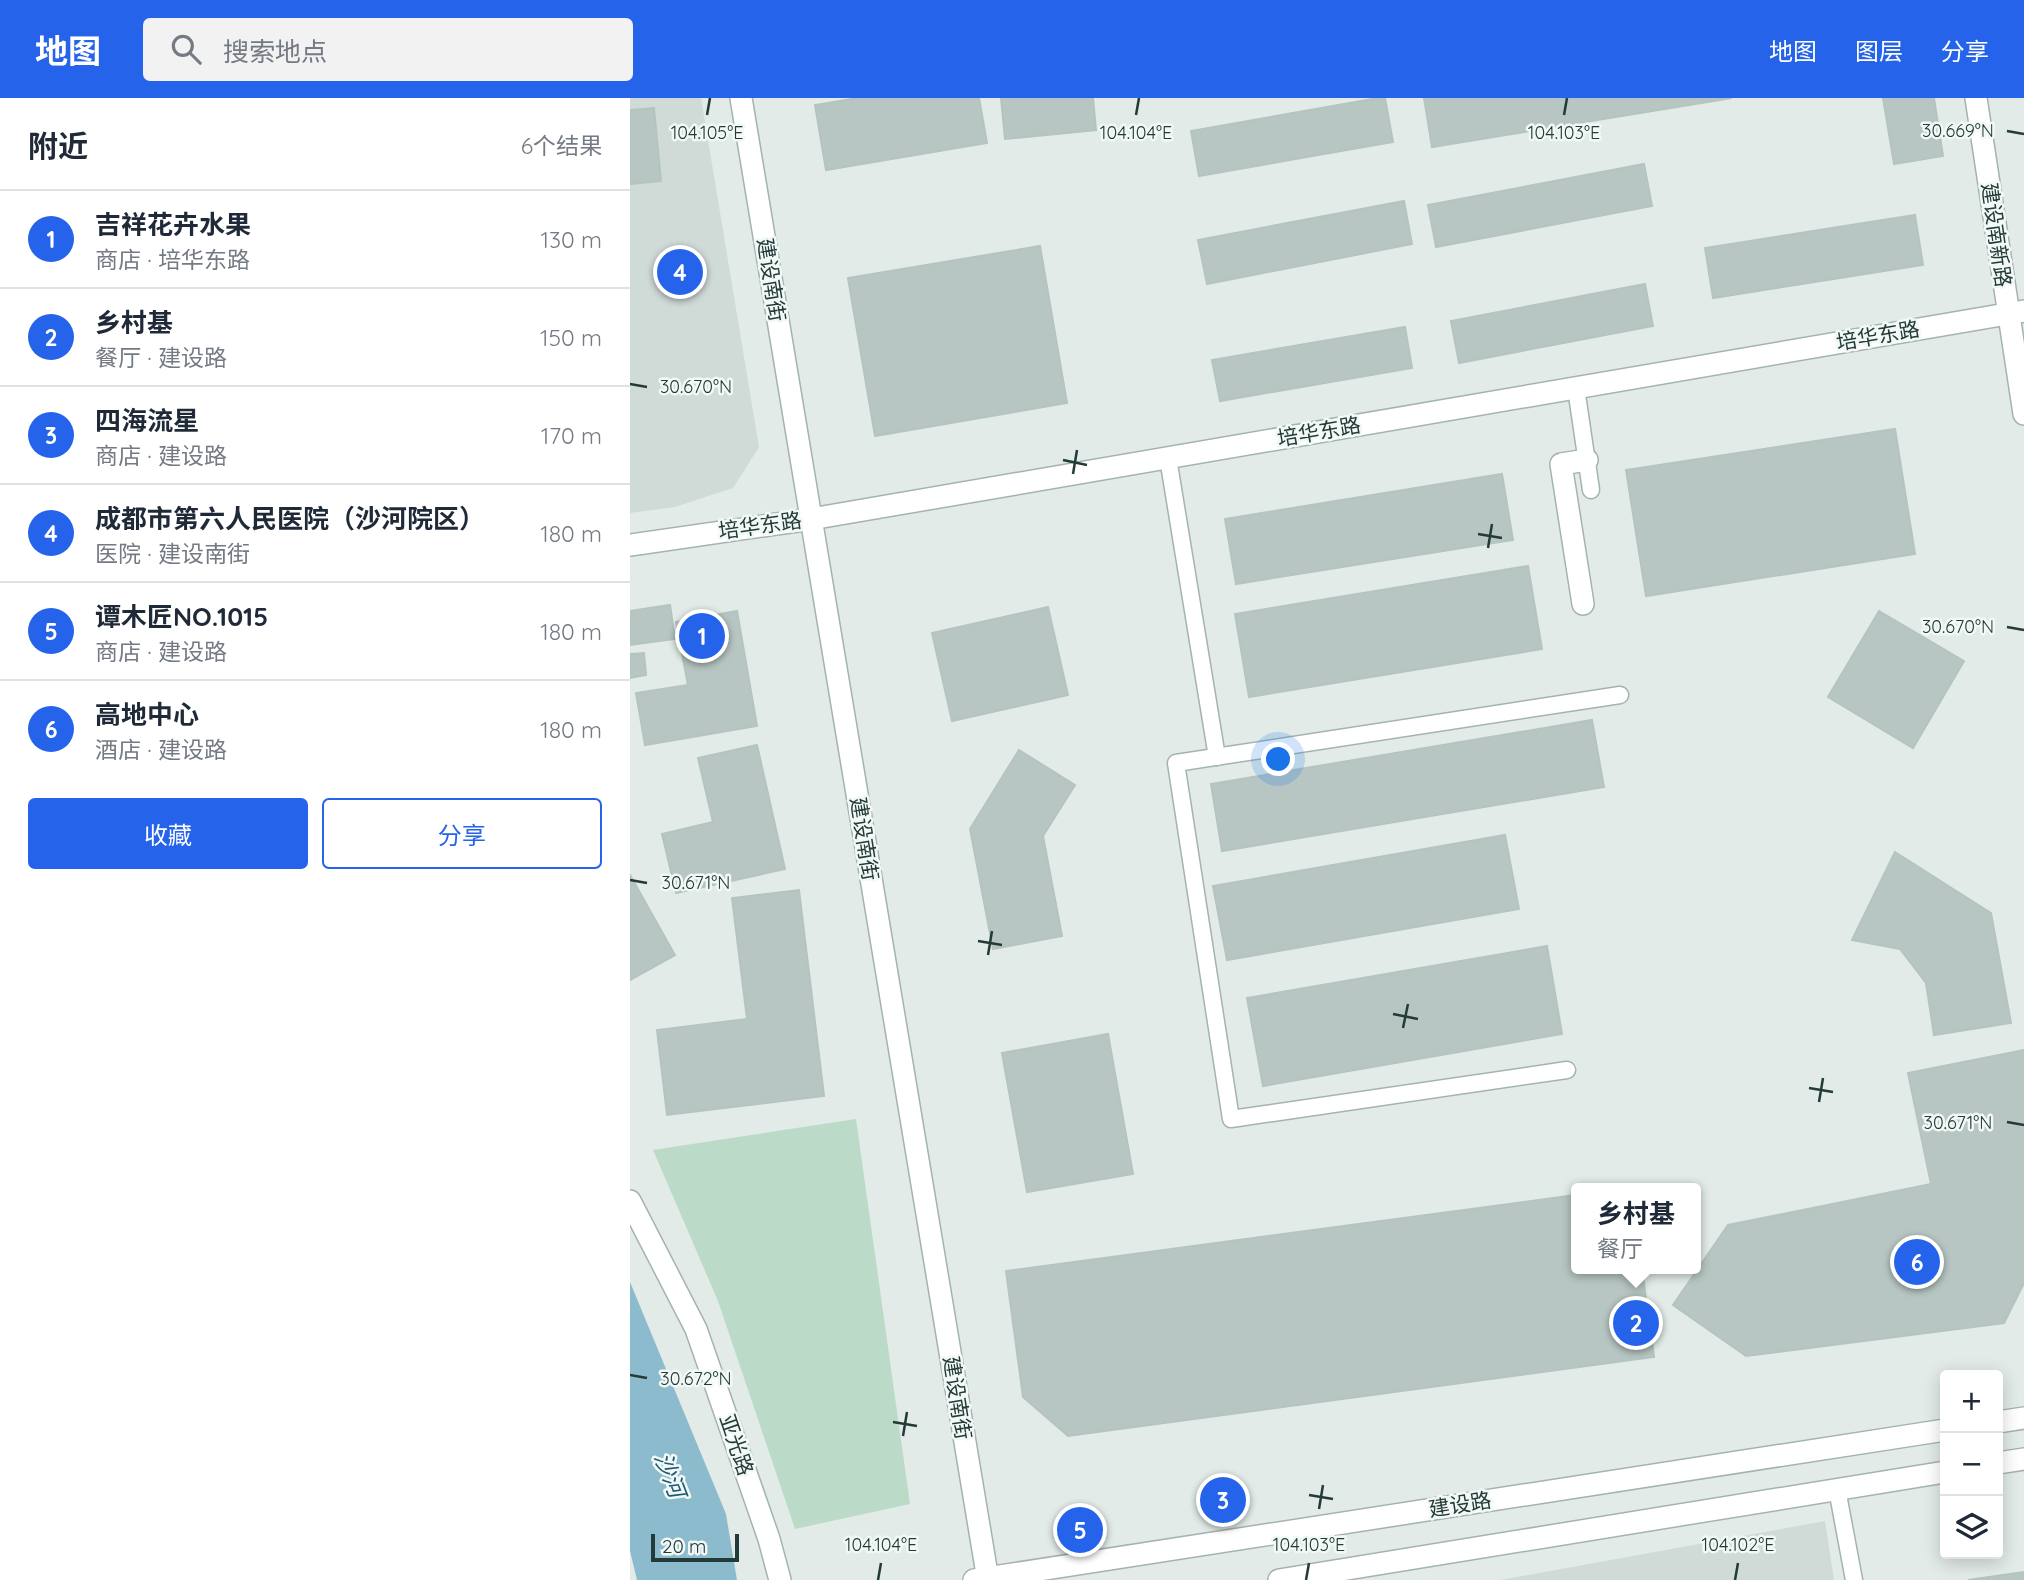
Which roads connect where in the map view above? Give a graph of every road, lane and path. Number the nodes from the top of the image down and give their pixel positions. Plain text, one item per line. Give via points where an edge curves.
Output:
1 (741, 98) edge
2 (1976, 98) edge
3 (2016, 312) edge
4 (1576, 388) junction
5 (2024, 414) edge
6 (1168, 458) junction
7 (1587, 460) junction
8 (1591, 490) dead end
9 (811, 519) junction
10 (630, 545) edge
11 (1583, 604) dead end
12 (1619, 695) dead end
13 (1217, 757) junction
14 (1567, 1070) dead end
15 (630, 1201) edge
16 (2024, 1418) edge
17 (2003, 1421) edge
18 (1940, 1431) edge
19 (2024, 1459) edge
20 (2003, 1462) edge
21 (1940, 1473) edge
22 (1837, 1489) junction
23 (983, 1579) edge
24 (779, 1580) edge
25 (1279, 1580) edge
26 (1854, 1580) edge

1 - 9 street, 建设南街
2 - 3 street, 建设南新路
3 - 4 street, 培华东路
3 - 5 street, 建设南新路
4 - 6 street, 培华东路
4 - 7 lane
6 - 9 street, 培华东路
6 - 13 lane
7 - 8 lane
7 - 11 street via 1561,464
9 - 10 street, 培华东路
9 - 23 street, 建设南街
12 - 13 lane
13 - 14 lane via 1176,763 1231,1119
15 - 24 street, 亚光路 via 696,1328
16 - 17 street
18 - 23 street, 建设路
19 - 20 street
21 - 22 street
22 - 25 street
22 - 26 lane

